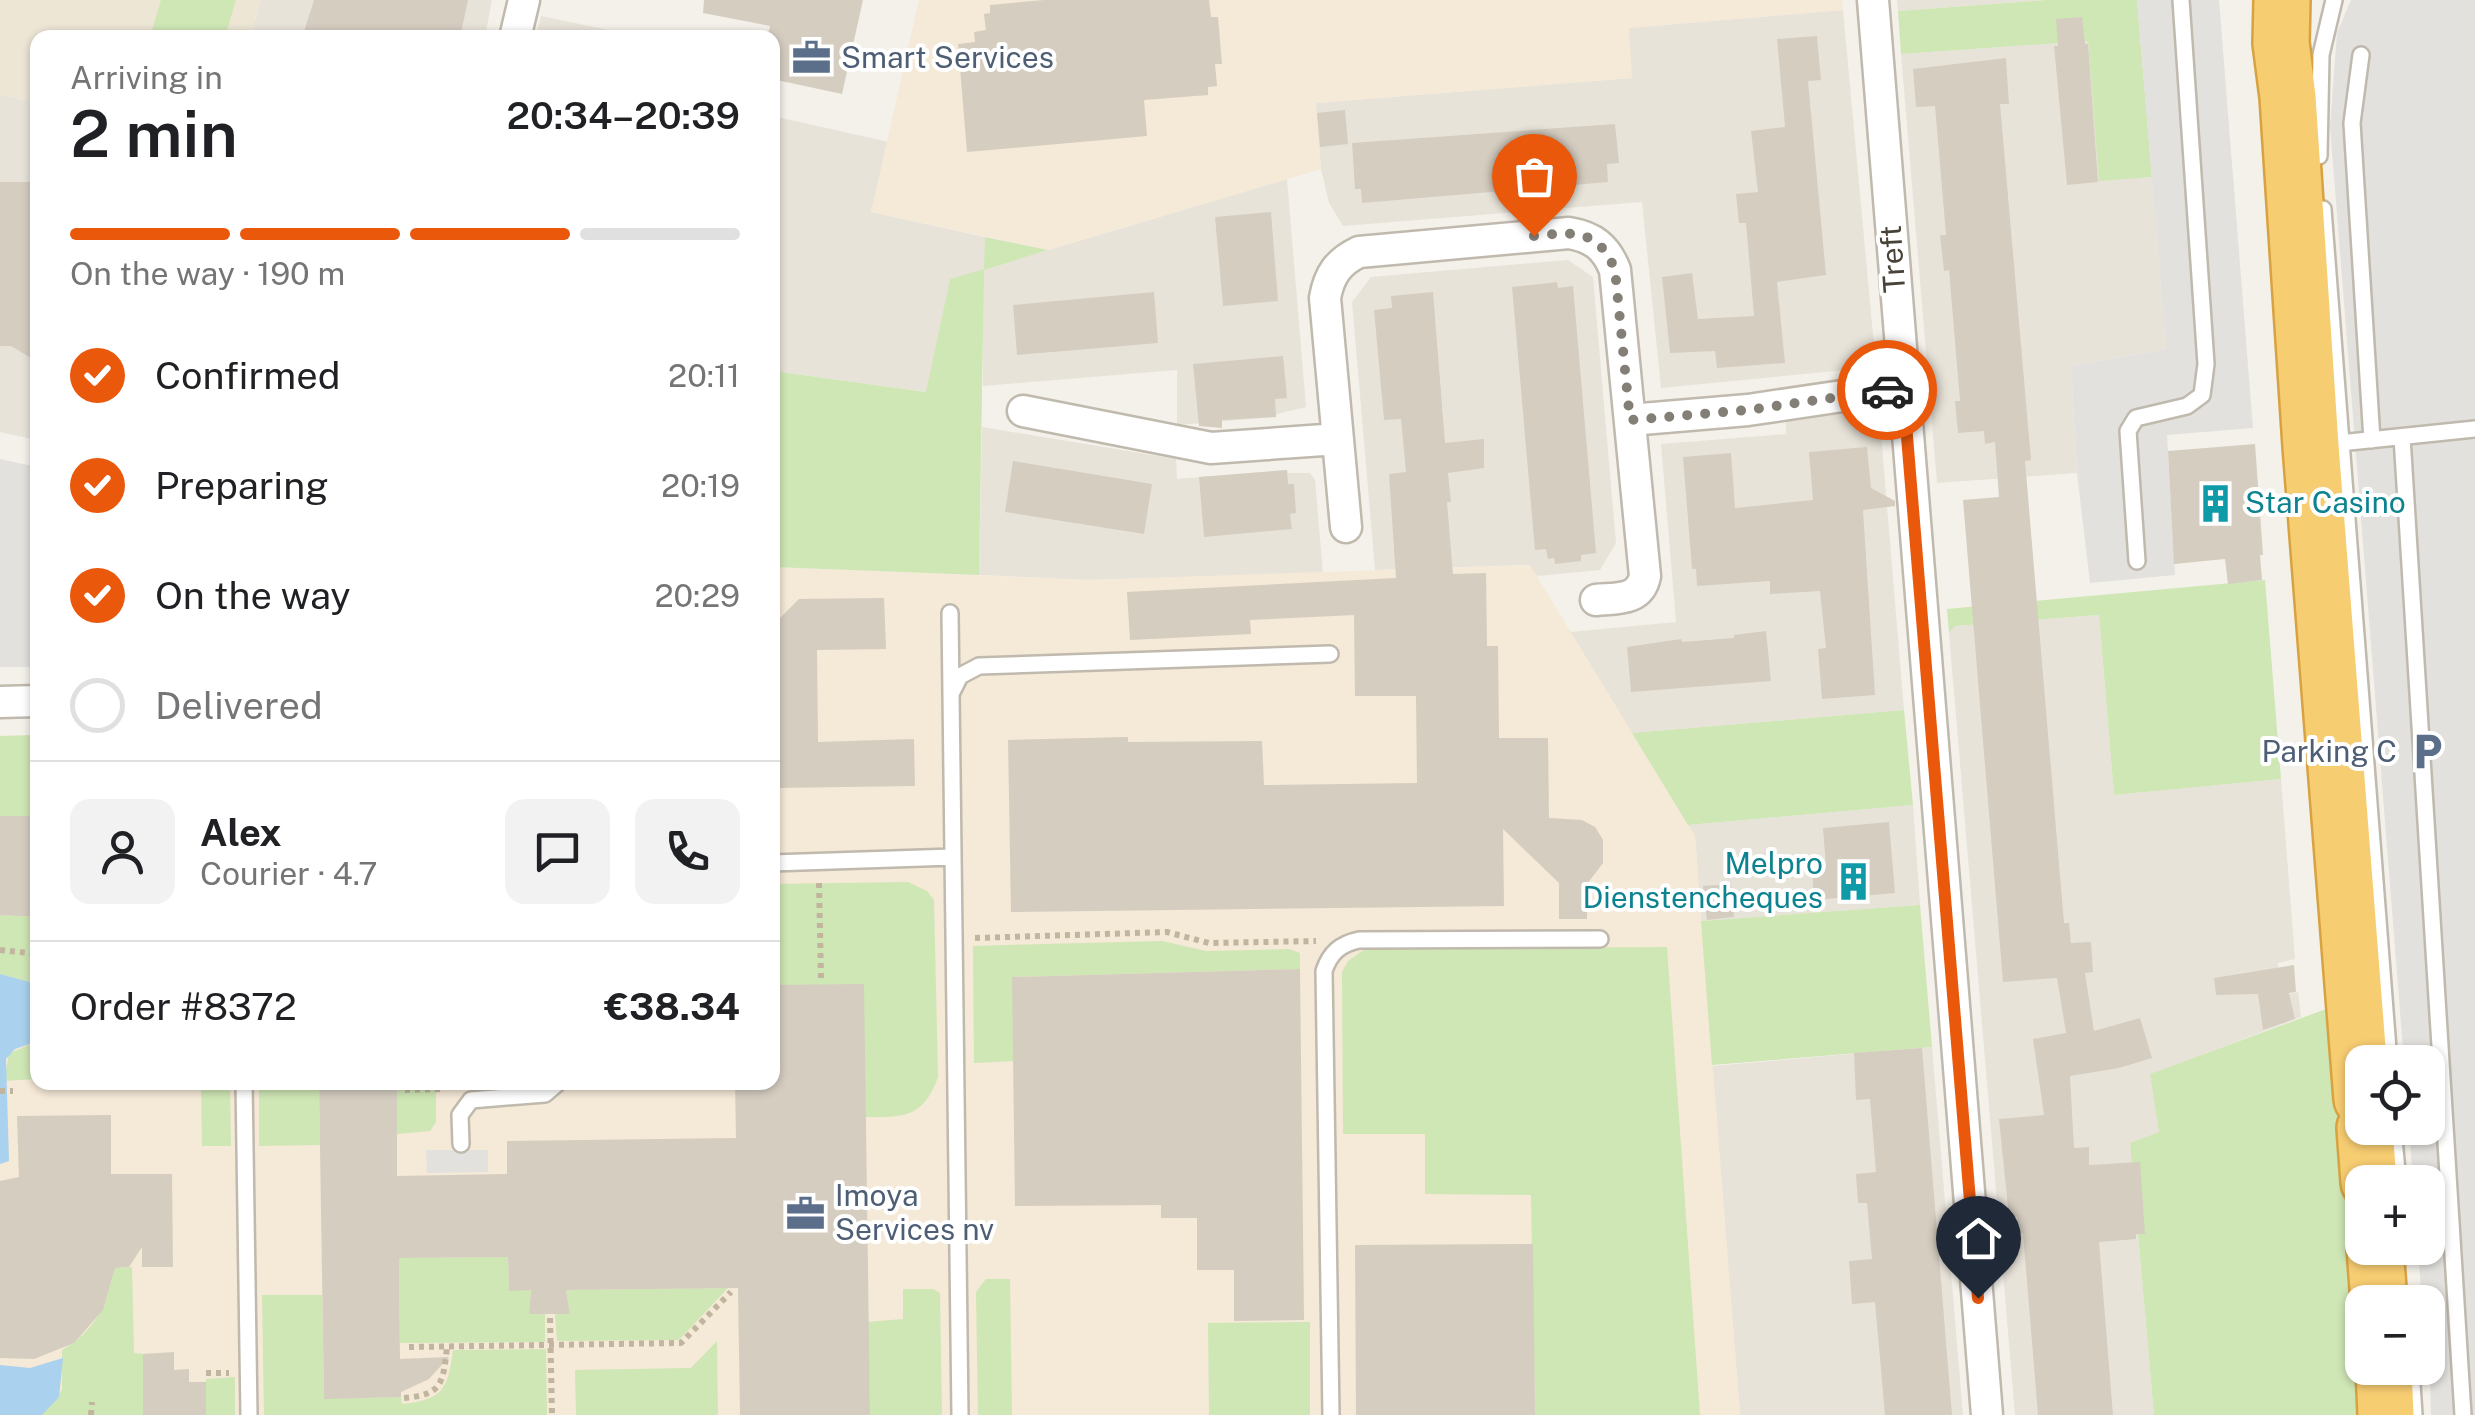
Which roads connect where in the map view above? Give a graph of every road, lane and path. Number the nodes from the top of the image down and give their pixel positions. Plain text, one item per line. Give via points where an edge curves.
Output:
1 (524, 0) edge
2 (1873, 0) edge
3 (2181, 0) edge
4 (2334, 0) edge
5 (517, 30) edge
6 (2290, 48) edge
7 (2360, 55) dead end
8 (2320, 172) dead end
9 (2322, 192) dead end
10 (1903, 388) junction
11 (1024, 412) dead end
12 (1630, 420) junction
13 (2475, 429) edge
14 (2402, 437) junction
15 (1338, 438) junction
16 (2372, 440) junction
17 (2326, 445) junction
18 (1346, 526) dead end
19 (2137, 560) dead end
20 (1596, 600) dead end
21 (950, 613) dead end
22 (1330, 654) dead end
23 (951, 696) junction
24 (30, 701) edge
25 (0, 702) edge
26 (953, 858) junction
27 (819, 861) junction
28 (780, 863) edge
29 (954, 938) junction
30 (1600, 939) dead end
31 (1359, 940) junction
32 (0, 950) edge
33 (30, 953) edge
34 (821, 979) dead end
35 (2359, 1045) edge
36 (2386, 1045) edge
37 (0, 1090) edge
38 (244, 1090) edge
39 (550, 1090) edge
40 (13, 1091) dead end
41 (461, 1144) dead end
42 (731, 1292) dead end
43 (550, 1318) dead end
44 (551, 1345) junction
45 (408, 1347) dead end
46 (447, 1347) junction
47 (2385, 1385) edge
48 (2412, 1385) edge
49 (404, 1398) dead end
50 (92, 1402) dead end
51 (91, 1415) edge
52 (249, 1415) edge
53 (552, 1415) edge
54 (960, 1415) edge
55 (1331, 1415) edge
56 (1987, 1415) edge
57 (2386, 1415) edge
58 (2414, 1415) edge
59 (2462, 1415) edge

1 - 5 street
2 - 10 street, Treft
3 - 19 lane via 2206,364 2202,395 2187,406 2136,418 2128,431
4 - 8 lane via 2320,56
6 - 17 highway
7 - 16 lane via 2352,123
9 - 17 lane
10 - 12 street
10 - 56 street, Treft
11 - 15 street via 1211,448
12 - 15 street via 1615,270 1597,242 1569,233 1359,252 1346,259 1328,283 1326,298
12 - 20 street via 1644,582 1632,596
13 - 14 lane
14 - 16 lane
14 - 59 lane
15 - 18 street
16 - 17 lane
17 - 35 highway
17 - 36 lane
21 - 23 lane
22 - 23 lane via 979,666 960,676
23 - 26 lane
24 - 25 street
26 - 27 lane
26 - 29 lane
27 - 28 lane
27 - 34 path
29 - 31 path via 1166,932 1209,943
29 - 54 lane
30 - 31 lane
31 - 55 lane via 1336,950 1324,972
32 - 33 path
37 - 40 path
38 - 52 lane
39 - 41 lane via 471,1100 460,1116
42 - 44 path via 681,1343
43 - 44 path
44 - 46 path
44 - 53 path
45 - 46 path
46 - 49 path via 438,1388
47 - 57 highway
48 - 58 lane
50 - 51 path

